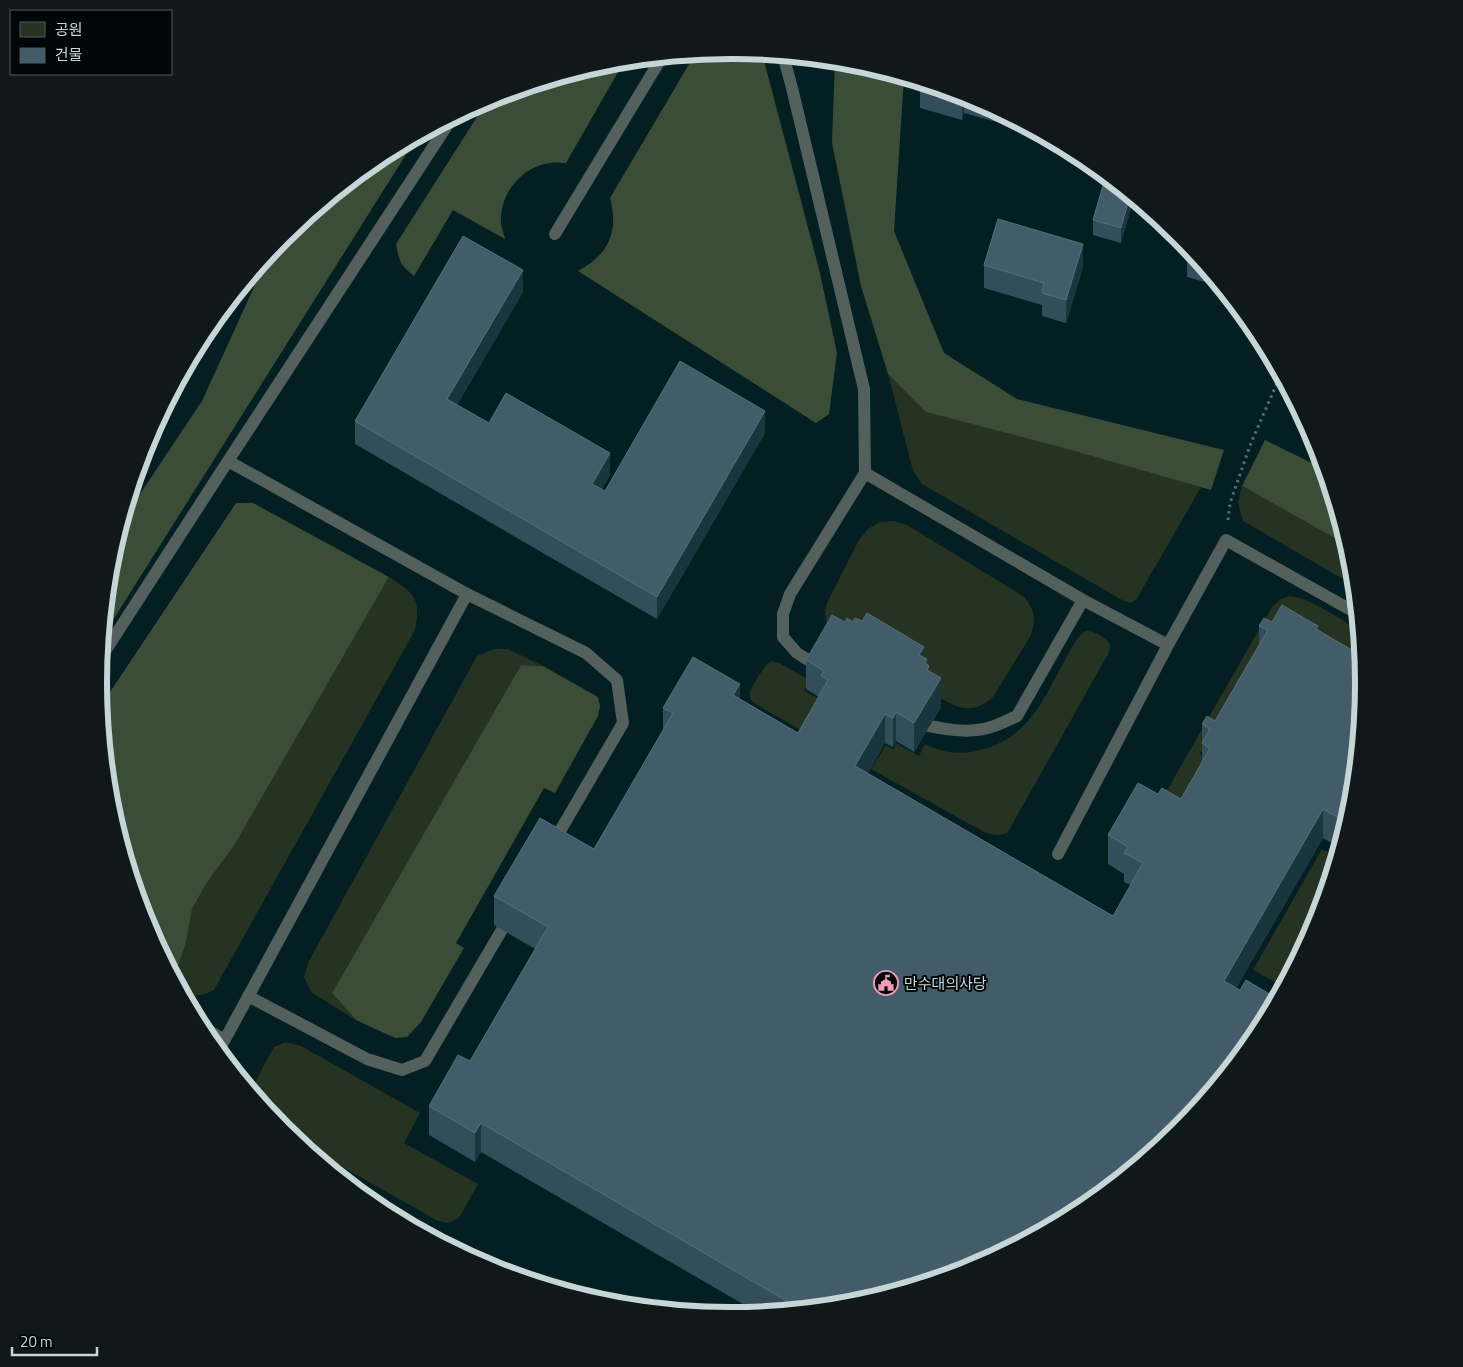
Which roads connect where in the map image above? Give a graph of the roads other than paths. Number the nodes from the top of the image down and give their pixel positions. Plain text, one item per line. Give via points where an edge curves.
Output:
1 (784, 61) edge
2 (658, 63) edge
3 (445, 128) edge
4 (555, 234) dead end
5 (228, 461) junction
6 (865, 473) junction
7 (467, 594) junction
8 (1083, 600) junction
9 (1352, 611) edge
10 (1168, 645) junction
11 (108, 647) edge
12 (818, 668) edge
13 (929, 726) edge
14 (548, 850) edge
15 (1058, 854) dead end
16 (514, 909) edge
17 (248, 996) junction
18 (215, 1035) edge
19 (224, 1040) junction
20 (222, 1044) edge

1 - 6 lane via 864,389
2 - 4 lane
3 - 5 lane
5 - 7 lane
5 - 11 lane
6 - 8 lane
6 - 12 lane via 790,594 783,614 783,637
7 - 14 lane via 586,653 617,680 623,723
7 - 17 lane
8 - 10 lane
8 - 13 lane via 1017,716 977,730
9 - 10 lane via 1226,540
10 - 15 lane
16 - 17 lane via 425,1061 402,1070 367,1059
17 - 19 lane
18 - 19 lane
19 - 20 lane

